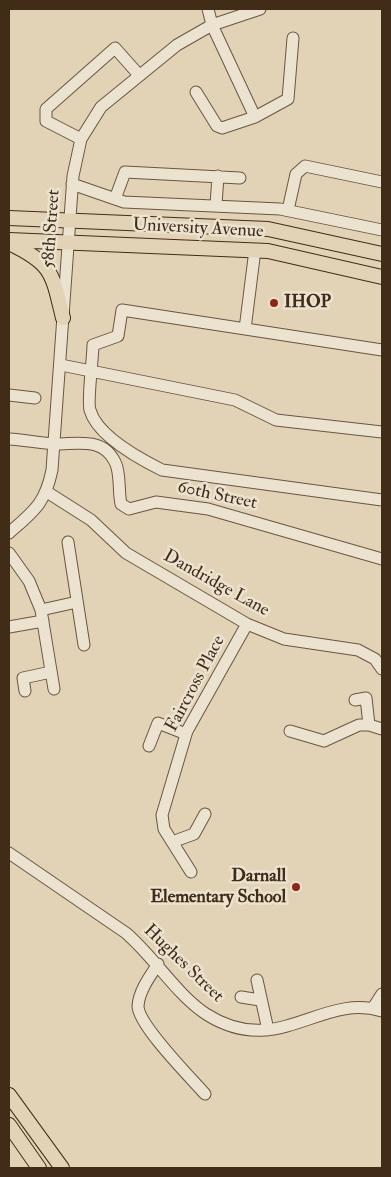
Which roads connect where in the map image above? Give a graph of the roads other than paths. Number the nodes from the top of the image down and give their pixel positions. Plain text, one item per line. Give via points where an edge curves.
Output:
1 (208, 9) edge
2 (260, 9) edge
3 (212, 25) junction
4 (294, 38) dead end
5 (139, 74) junction
6 (196, 92) dead end
7 (255, 116) junction
8 (81, 139) junction
9 (218, 176) junction
10 (240, 178) dead end
11 (382, 182) edge
12 (72, 184) junction
13 (114, 199) junction
14 (216, 205) junction
15 (288, 210) junction
16 (9, 218) edge
17 (70, 221) junction
18 (382, 230) edge
19 (9, 241) edge
20 (68, 242) junction
21 (255, 250) junction
22 (382, 254) edge
23 (382, 277) edge
24 (63, 318) junction
25 (245, 329) junction
26 (382, 350) edge
27 (61, 366) junction
28 (92, 370) junction
29 (9, 395) edge
30 (35, 398) dead end
31 (382, 432) edge
32 (9, 439) edge
33 (56, 444) junction
34 (47, 492) junction
35 (382, 500) edge
36 (9, 533) edge
37 (68, 542) dead end
38 (9, 553) edge
39 (382, 559) edge
40 (77, 602) junction
41 (42, 615) junction
42 (248, 624) junction
43 (9, 627) edge
44 (84, 645) dead end
45 (382, 669) edge
46 (51, 672) junction
47 (54, 689) dead end
48 (25, 691) dead end
49 (355, 700) dead end
50 (369, 725) junction
51 (382, 729) edge
52 (290, 731) dead end
53 (186, 734) junction
54 (149, 746) dead end
55 (205, 814) dead end
56 (172, 842) junction
57 (9, 853) edge
58 (191, 872) dead end
59 (158, 964) junction
60 (257, 980) dead end
61 (382, 994) edge
62 (241, 997) dead end
63 (260, 1000) junction
64 (377, 1009) edge
65 (268, 1030) junction
66 (205, 1094) dead end
67 (9, 1095) edge
68 (9, 1125) edge
69 (39, 1168) edge
70 (62, 1168) edge

1 - 3 street
2 - 3 street, 58th Street
3 - 5 street, 58th Street via 177,45
3 - 7 street
4 - 7 street via 288,99
5 - 8 street, 58th Street via 101,108
5 - 8 street via 115,48 46,109 46,121
6 - 7 street via 217,126 222,128
8 - 12 street, 58th Street
9 - 10 street
9 - 13 street via 125,172
9 - 14 street
11 - 15 street via 306,166 296,174
12 - 13 street
12 - 17 street, 58th Street
13 - 14 street
14 - 15 street
15 - 18 street
16 - 17 main road, University Avenue
17 - 20 street, 58th Street
17 - 22 main road, University Avenue via 268,229
19 - 20 main road, University Avenue
19 - 24 main road via 31,254 52,274
20 - 21 main road, University Avenue
20 - 24 street, 58th Street
21 - 23 main road, University Avenue
21 - 25 street
24 - 27 street, 58th Street
25 - 26 street
25 - 28 street via 122,310 118,336 93,345
27 - 28 street
27 - 33 street, 58th Street
28 - 31 street via 234,400 276,420
28 - 35 street via 89,410 102,430 132,455 162,470
29 - 30 street
32 - 33 street
33 - 34 street, 58th Street
33 - 39 street, 60th Street via 87,442 108,452 117,467 121,504 129,509 156,502 208,509
34 - 36 street, 58th Street via 35,510
34 - 42 street, Dandridge Lane via 91,520 126,553
37 - 40 street
38 - 41 street via 29,581
40 - 41 street
40 - 44 street
41 - 43 street
41 - 46 street
42 - 45 street, Dandridge Lane via 284,639 358,650 375,658
42 - 53 street, Faircross Place
46 - 47 street
46 - 48 street via 23,678
49 - 50 street via 366,698
50 - 51 street
50 - 52 street via 359,725 324,741
53 - 54 street via 158,723
53 - 56 street, Faircross Place via 162,815 164,829
55 - 56 street via 194,834
56 - 58 street, Faircross Place
57 - 59 street, Hughes Street via 126,934
59 - 65 street, Hughes Street via 188,999 205,1013 235,1027
59 - 66 street via 144,987 138,1006 144,1024
60 - 63 street
61 - 64 street
62 - 63 street
63 - 65 street
64 - 65 street, Hughes Street via 354,1007
67 - 70 main road
68 - 69 main road

